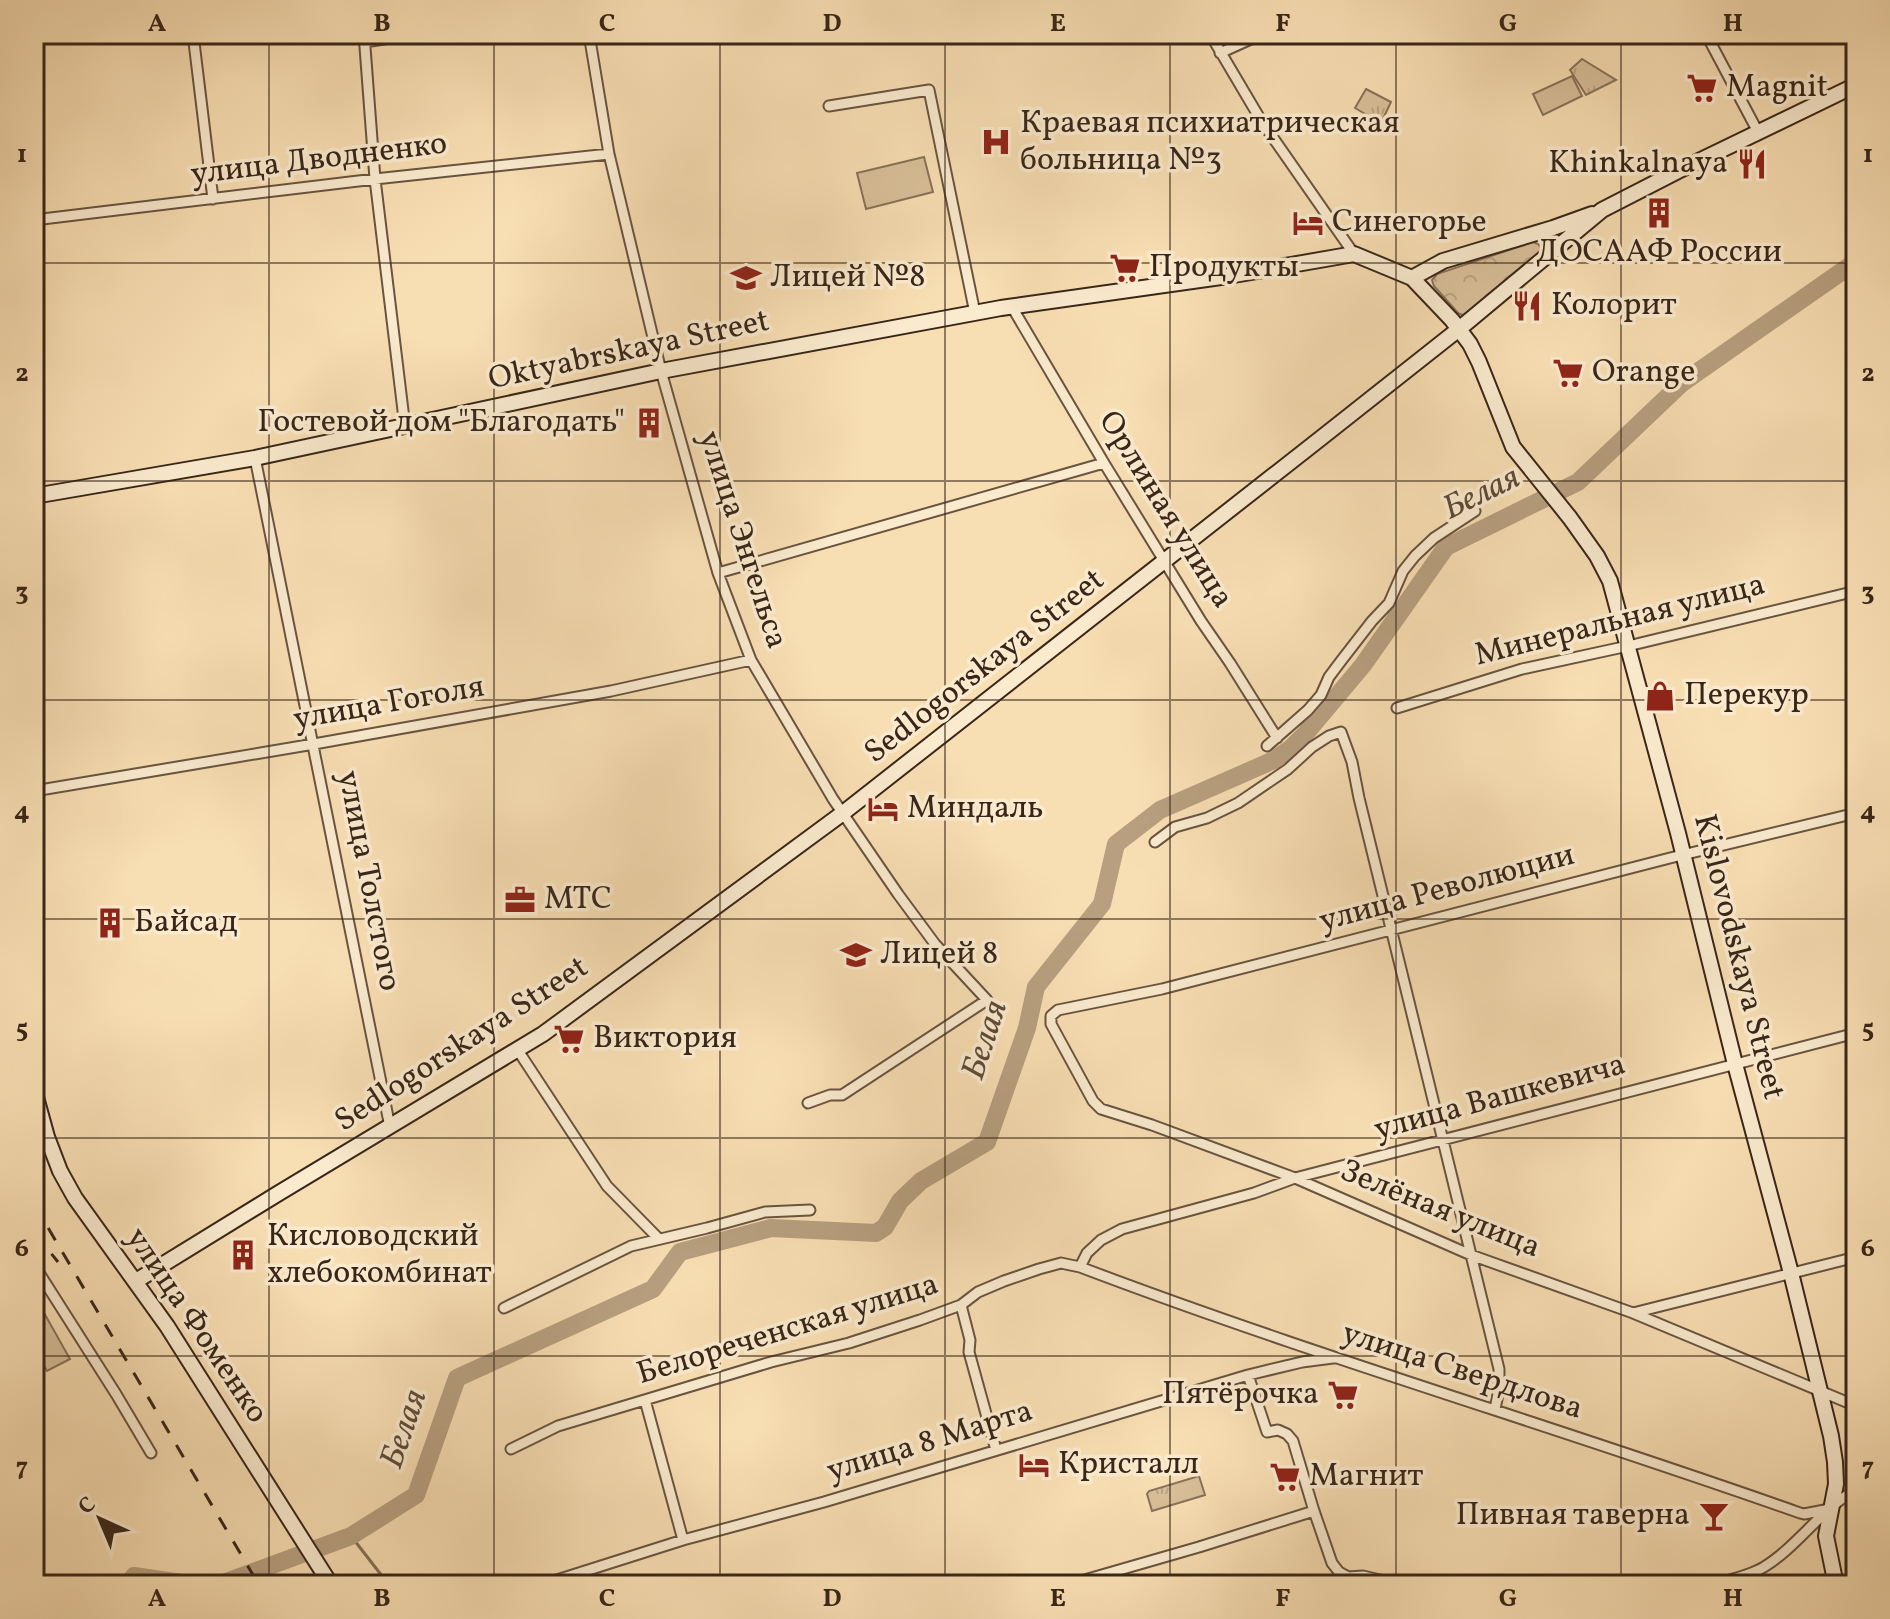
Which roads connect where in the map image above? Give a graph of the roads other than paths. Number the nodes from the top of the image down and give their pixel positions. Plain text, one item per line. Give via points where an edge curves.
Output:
1 (193, 34) edge
2 (415, 34) edge
3 (589, 34) edge
4 (1210, 34) edge
5 (1262, 34) edge
6 (1706, 34) edge
7 (364, 38) edge
8 (1220, 53) junction
9 (1856, 85) edge
10 (829, 106) dead end
11 (1758, 132) junction
12 (609, 154) junction
13 (375, 179) junction
14 (213, 199) junction
15 (1602, 210) junction
16 (34, 220) edge
17 (1354, 254) junction
18 (1412, 278) junction
19 (1012, 307) junction
20 (975, 313) junction
21 (1459, 329) junction
22 (661, 371) junction
23 (405, 427) junction
24 (255, 458) junction
25 (1104, 463) junction
26 (34, 496) edge
27 (1475, 511) dead end
28 (1165, 562) junction
29 (718, 573) junction
30 (1856, 591) edge
31 (1628, 646) junction
32 (751, 660) junction
33 (1397, 708) dead end
34 (1277, 738) junction
35 (314, 744) junction
36 (1267, 746) dead end
37 (34, 791) edge
38 (843, 813) junction
39 (1856, 813) edge
40 (1155, 842) dead end
41 (1683, 855) junction
42 (1391, 930) junction
43 (1051, 1016) joint
44 (1856, 1033) edge
45 (517, 1049) junction
46 (1735, 1064) junction
47 (34, 1090) edge
48 (808, 1103) dead end
49 (390, 1127) junction
50 (1443, 1139) junction
51 (1295, 1178) junction
52 (810, 1210) dead end
53 (658, 1238) junction
54 (1471, 1255) junction
55 (1856, 1257) edge
56 (34, 1265) edge
57 (1080, 1267) junction
58 (1791, 1273) junction
59 (136, 1281) junction
60 (961, 1305) junction
61 (504, 1308) dead end
62 (1633, 1313) junction
63 (1337, 1358) junction
64 (1248, 1375) junction
65 (1820, 1390) junction
66 (645, 1400) junction
67 (1856, 1406) edge
68 (1495, 1409) junction
69 (511, 1449) dead end
70 (996, 1450) junction
71 (151, 1453) dead end
72 (1856, 1490) edge
73 (1830, 1509) junction
74 (1314, 1511) junction
75 (683, 1540) junction
76 (1347, 1581) edge
77 (331, 1585) edge
78 (541, 1585) edge
79 (1067, 1585) edge
80 (1401, 1585) edge
81 (1711, 1585) edge
82 (1836, 1585) edge

1 - 14 street
2 - 7 street
3 - 12 street, улица Энгельса
4 - 8 street
5 - 8 street
6 - 11 street
7 - 13 street
8 - 17 street
9 - 11 street, Sedlogorskaya Street
10 - 20 street via 929,90
11 - 15 street, Sedlogorskaya Street
12 - 13 street, улица Дводненко
12 - 22 street, улица Энгельса
13 - 14 street, улица Дводненко
13 - 23 street
14 - 16 street, улица Дводненко
15 - 18 street via 1443,261
15 - 21 street, Sedlogorskaya Street
17 - 18 street
17 - 19 street, Oktyabrskaya Street
18 - 21 street, Kislovodskaya Street
19 - 20 street, Oktyabrskaya Street
19 - 25 street, Орлиная улица
20 - 22 street, Oktyabrskaya Street
21 - 28 street, Sedlogorskaya Street
21 - 31 street, Kislovodskaya Street via 1479,362 1513,447 1597,556 1610,581
22 - 23 street, Oktyabrskaya Street
22 - 29 street, улица Энгельса
23 - 24 street, Oktyabrskaya Street
24 - 26 street, Oktyabrskaya Street
24 - 35 street, улица Толстого
25 - 28 street, Орлиная улица
25 - 29 street
27 - 34 street via 1415,556 1389,603 1329,677 1321,695
28 - 34 street, Орлиная улица
28 - 38 street, Sedlogorskaya Street
29 - 32 street, улица Энгельса
30 - 31 street, Минеральная улица
31 - 33 street, Минеральная улица via 1522,669
31 - 41 street, Kislovodskaya Street
32 - 35 street, улица Гоголя via 611,691
32 - 38 street, улица Энгельса
34 - 36 street
35 - 37 street, улица Гоголя
35 - 49 street, улица Толстого
38 - 45 street, Sedlogorskaya Street
38 - 48 street, улица Энгельса via 929,936 987,1000 842,1095
39 - 41 street, улица Революции
40 - 42 street via 1175,827 1238,803 1312,747 1341,732
41 - 42 street, улица Революции
41 - 46 street, Kislovodskaya Street
42 - 43 street, улица Революции via 1058,1010
42 - 50 street
43 - 51 street, Зелёная улица via 1101,1109
44 - 46 street, улица Вашкевича
45 - 49 street, Sedlogorskaya Street
45 - 53 street via 607,1186
46 - 50 street, улица Вашкевича
46 - 58 street, Kislovodskaya Street
47 - 59 street, улица Фоменко via 60,1171
49 - 59 street, Sedlogorskaya Street
50 - 51 street, улица Вашкевича
50 - 54 street
51 - 54 street, Зелёная улица
51 - 57 street, улица Вашкевича via 1122,1229 1101,1240
52 - 53 street via 765,1212
53 - 61 street
54 - 62 street, Зелёная улица
54 - 68 street via 1499,1369
55 - 58 street
56 - 71 street
57 - 60 street, Белореченская улица via 1061,1263 1039,1269 978,1292
57 - 63 street, улица Свердлова
58 - 62 street
58 - 65 street, Kislovodskaya Street
59 - 77 street, улица Фоменко
60 - 66 street, Белореченская улица via 849,1343
60 - 70 street
62 - 65 street, Зелёная улица
63 - 64 street, улица 8 Марта
63 - 68 street, улица Свердлова
64 - 70 street, улица 8 Марта
64 - 74 street via 1267,1432 1278,1430 1295,1444
65 - 67 street, Зелёная улица
65 - 73 street, Kislovodskaya Street via 1835,1462
66 - 69 street, Белореченская улица via 558,1426
66 - 75 street
68 - 73 street, улица Свердлова via 1800,1513
70 - 75 street, улица 8 Марта
72 - 73 street
73 - 81 street via 1762,1569
73 - 82 street, Kislovodskaya Street via 1826,1536
74 - 76 street via 1332,1563
74 - 79 street
75 - 78 street, улица 8 Марта
76 - 80 street via 1363,1576

